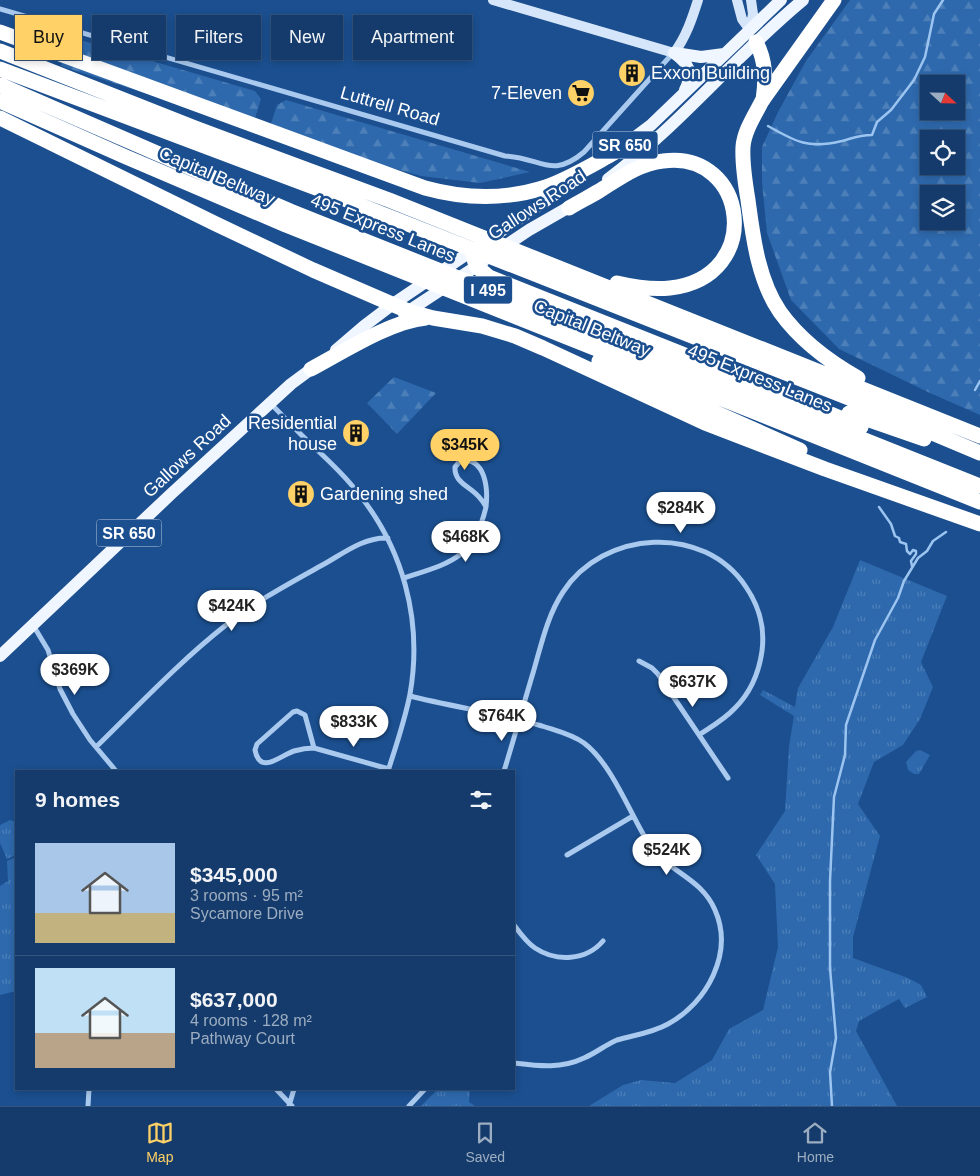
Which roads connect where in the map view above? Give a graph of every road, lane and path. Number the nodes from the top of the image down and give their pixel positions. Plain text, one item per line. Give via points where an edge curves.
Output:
1 (493, 0) edge
2 (698, 0) edge
3 (738, 0) edge
4 (751, 0) edge
5 (781, 0) edge
6 (803, 0) edge
7 (834, 0) edge
8 (0, 9) edge
9 (0, 32) edge
10 (753, 36) junction
11 (0, 51) edge
12 (674, 53) junction
13 (724, 54) junction
14 (0, 69) edge
15 (0, 85) edge
16 (680, 96) junction
17 (0, 101) edge
18 (762, 102) junction
19 (0, 118) edge
20 (614, 153) junction
21 (569, 208) junction
22 (286, 226) junction
23 (477, 259) junction
24 (493, 274) junction
25 (586, 278) junction
26 (393, 304) junction
27 (414, 308) junction
28 (433, 318) junction
29 (337, 350) junction
30 (311, 369) junction
31 (270, 402) junction
32 (923, 412) junction
33 (980, 436) edge
34 (980, 453) edge
35 (980, 460) edge
36 (980, 485) edge
37 (980, 502) edge
38 (923, 504) junction
39 (486, 507) junction
40 (980, 524) edge
41 (388, 538) junction
42 (404, 578) junction
43 (33, 625) junction
44 (0, 656) edge
45 (639, 661) dead end
46 (410, 696) junction
47 (520, 719) junction
48 (698, 735) junction
49 (96, 747) junction
50 (314, 748) junction
51 (115, 770) edge
52 (389, 770) edge
53 (504, 770) edge
54 (728, 778) dead end
55 (634, 816) junction
56 (567, 854) dead end
57 (515, 926) edge
58 (603, 941) dead end
59 (515, 1063) edge
60 (89, 1090) edge
61 (277, 1090) edge
62 (294, 1090) edge
63 (424, 1090) edge
64 (290, 1105) edge
65 (88, 1106) edge
66 (409, 1106) edge

1 - 12 street
2 - 12 street, Luttrell Road via 682,43
3 - 10 street via 742,19
4 - 10 street
5 - 10 main road, Gallows Road / SR 650
6 - 10 main road, Gallows Road / SR 650
7 - 18 highway
8 - 12 street, Luttrell Road via 406,128 554,167 568,164 584,152
9 - 20 highway via 445,193 490,197 519,194 546,187
10 - 13 main road, Gallows Road / SR 650
10 - 18 highway via 764,62
10 - 21 main road, Gallows Road / SR 650 via 660,136
11 - 25 highway, Capital Beltway / I 495
12 - 13 main road via 701,57
12 - 16 main road via 684,60 690,74
13 - 16 main road, Gallows Road / SR 650
14 - 34 highway, 495 Express Lanes / I 495 via 333,195 854,400
15 - 36 highway, 495 Express Lanes / I 495 via 290,211
16 - 20 main road, Gallows Road / SR 650
17 - 22 highway, Capital Beltway / I 495
18 - 32 highway via 745,135 744,172 756,247 771,296 789,323 823,356
19 - 26 highway via 313,270
20 - 23 main road, Gallows Road / SR 650 via 514,223
21 - 23 main road, Gallows Road / SR 650
21 - 25 highway via 634,169 674,160 695,164 713,174 722,184 734,210 734,235 726,255 715,268 697,280 672,288 660,288
22 - 37 highway, Capital Beltway / I 495
22 - 38 highway
23 - 24 highway
23 - 26 main road, Gallows Road / SR 650
23 - 27 main road, Gallows Road / SR 650
24 - 35 highway
24 - 36 highway via 800,401
25 - 32 highway, Capital Beltway / I 495
26 - 27 highway
26 - 29 main road, Gallows Road / SR 650
27 - 28 highway
27 - 29 main road, Gallows Road / SR 650
28 - 30 highway via 397,325
28 - 38 highway via 482,326 515,336 705,423
29 - 30 main road, Gallows Road / SR 650
30 - 31 main road, Gallows Road / SR 650
31 - 41 street via 354,486
31 - 43 main road, Gallows Road / SR 650
32 - 33 highway, Capital Beltway / I 495
38 - 40 highway
39 - 39 street via 456,476 455,466 460,460 471,462 482,472 487,486
39 - 42 street via 478,532 465,551 444,565
41 - 42 street
41 - 49 street via 364,542 283,587 227,624 192,653
42 - 46 street via 414,635
43 - 44 main road, Gallows Road / SR 650
43 - 49 street via 48,650 60,689
45 - 48 street via 658,674
46 - 47 street
46 - 52 street
47 - 48 street via 549,619 570,583 587,566 615,550 642,543 672,542 714,556 733,570 750,593 761,621 761,660 750,688 729,714
47 - 53 street
47 - 55 street via 565,733 593,751
48 - 54 street
49 - 51 street
50 - 50 street via 294,751 268,763 258,759 255,750 257,744 297,711 306,717
50 - 52 street
55 - 56 street
55 - 59 street via 650,846 668,865 698,885 715,909 721,942 713,977 690,1009 656,1030 617,1040 563,1065
57 - 58 street via 530,945 552,956 584,955
60 - 65 street
61 - 64 street
62 - 64 street
63 - 66 street

